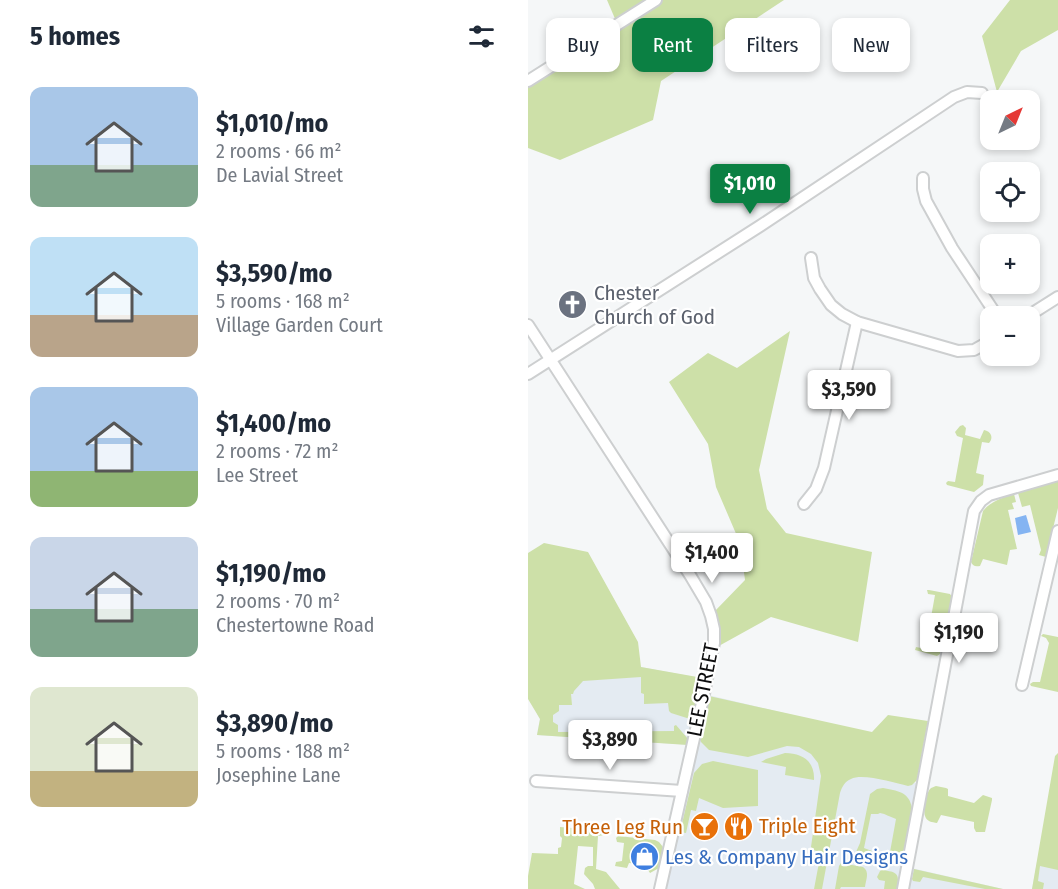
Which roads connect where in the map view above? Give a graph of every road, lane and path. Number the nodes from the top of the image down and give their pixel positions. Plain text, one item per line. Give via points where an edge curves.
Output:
1 (656, 0) edge
2 (528, 81) edge
3 (980, 93) edge
4 (923, 178) dead end
5 (811, 258) dead end
6 (1058, 297) edge
7 (990, 306) edge
8 (1040, 308) edge
9 (857, 322) junction
10 (528, 325) edge
11 (980, 347) edge
12 (550, 360) junction
13 (528, 374) edge
14 (1058, 475) edge
15 (804, 504) dead end
16 (1058, 531) edge
17 (1022, 685) dead end
18 (536, 781) dead end
19 (682, 791) junction
20 (660, 889) edge
21 (903, 889) edge

1 - 2 street
3 - 12 street via 954,97
4 - 7 street via 926,201
5 - 9 street via 814,278 831,305
6 - 8 street
9 - 11 street via 958,351
9 - 15 street via 824,468 816,489
10 - 12 street, LEE STREET
12 - 13 street
12 - 19 street, LEE STREET via 690,575 711,616 714,644
14 - 21 street via 989,495 974,511
16 - 17 street
18 - 19 street
19 - 20 street, LEE STREET

